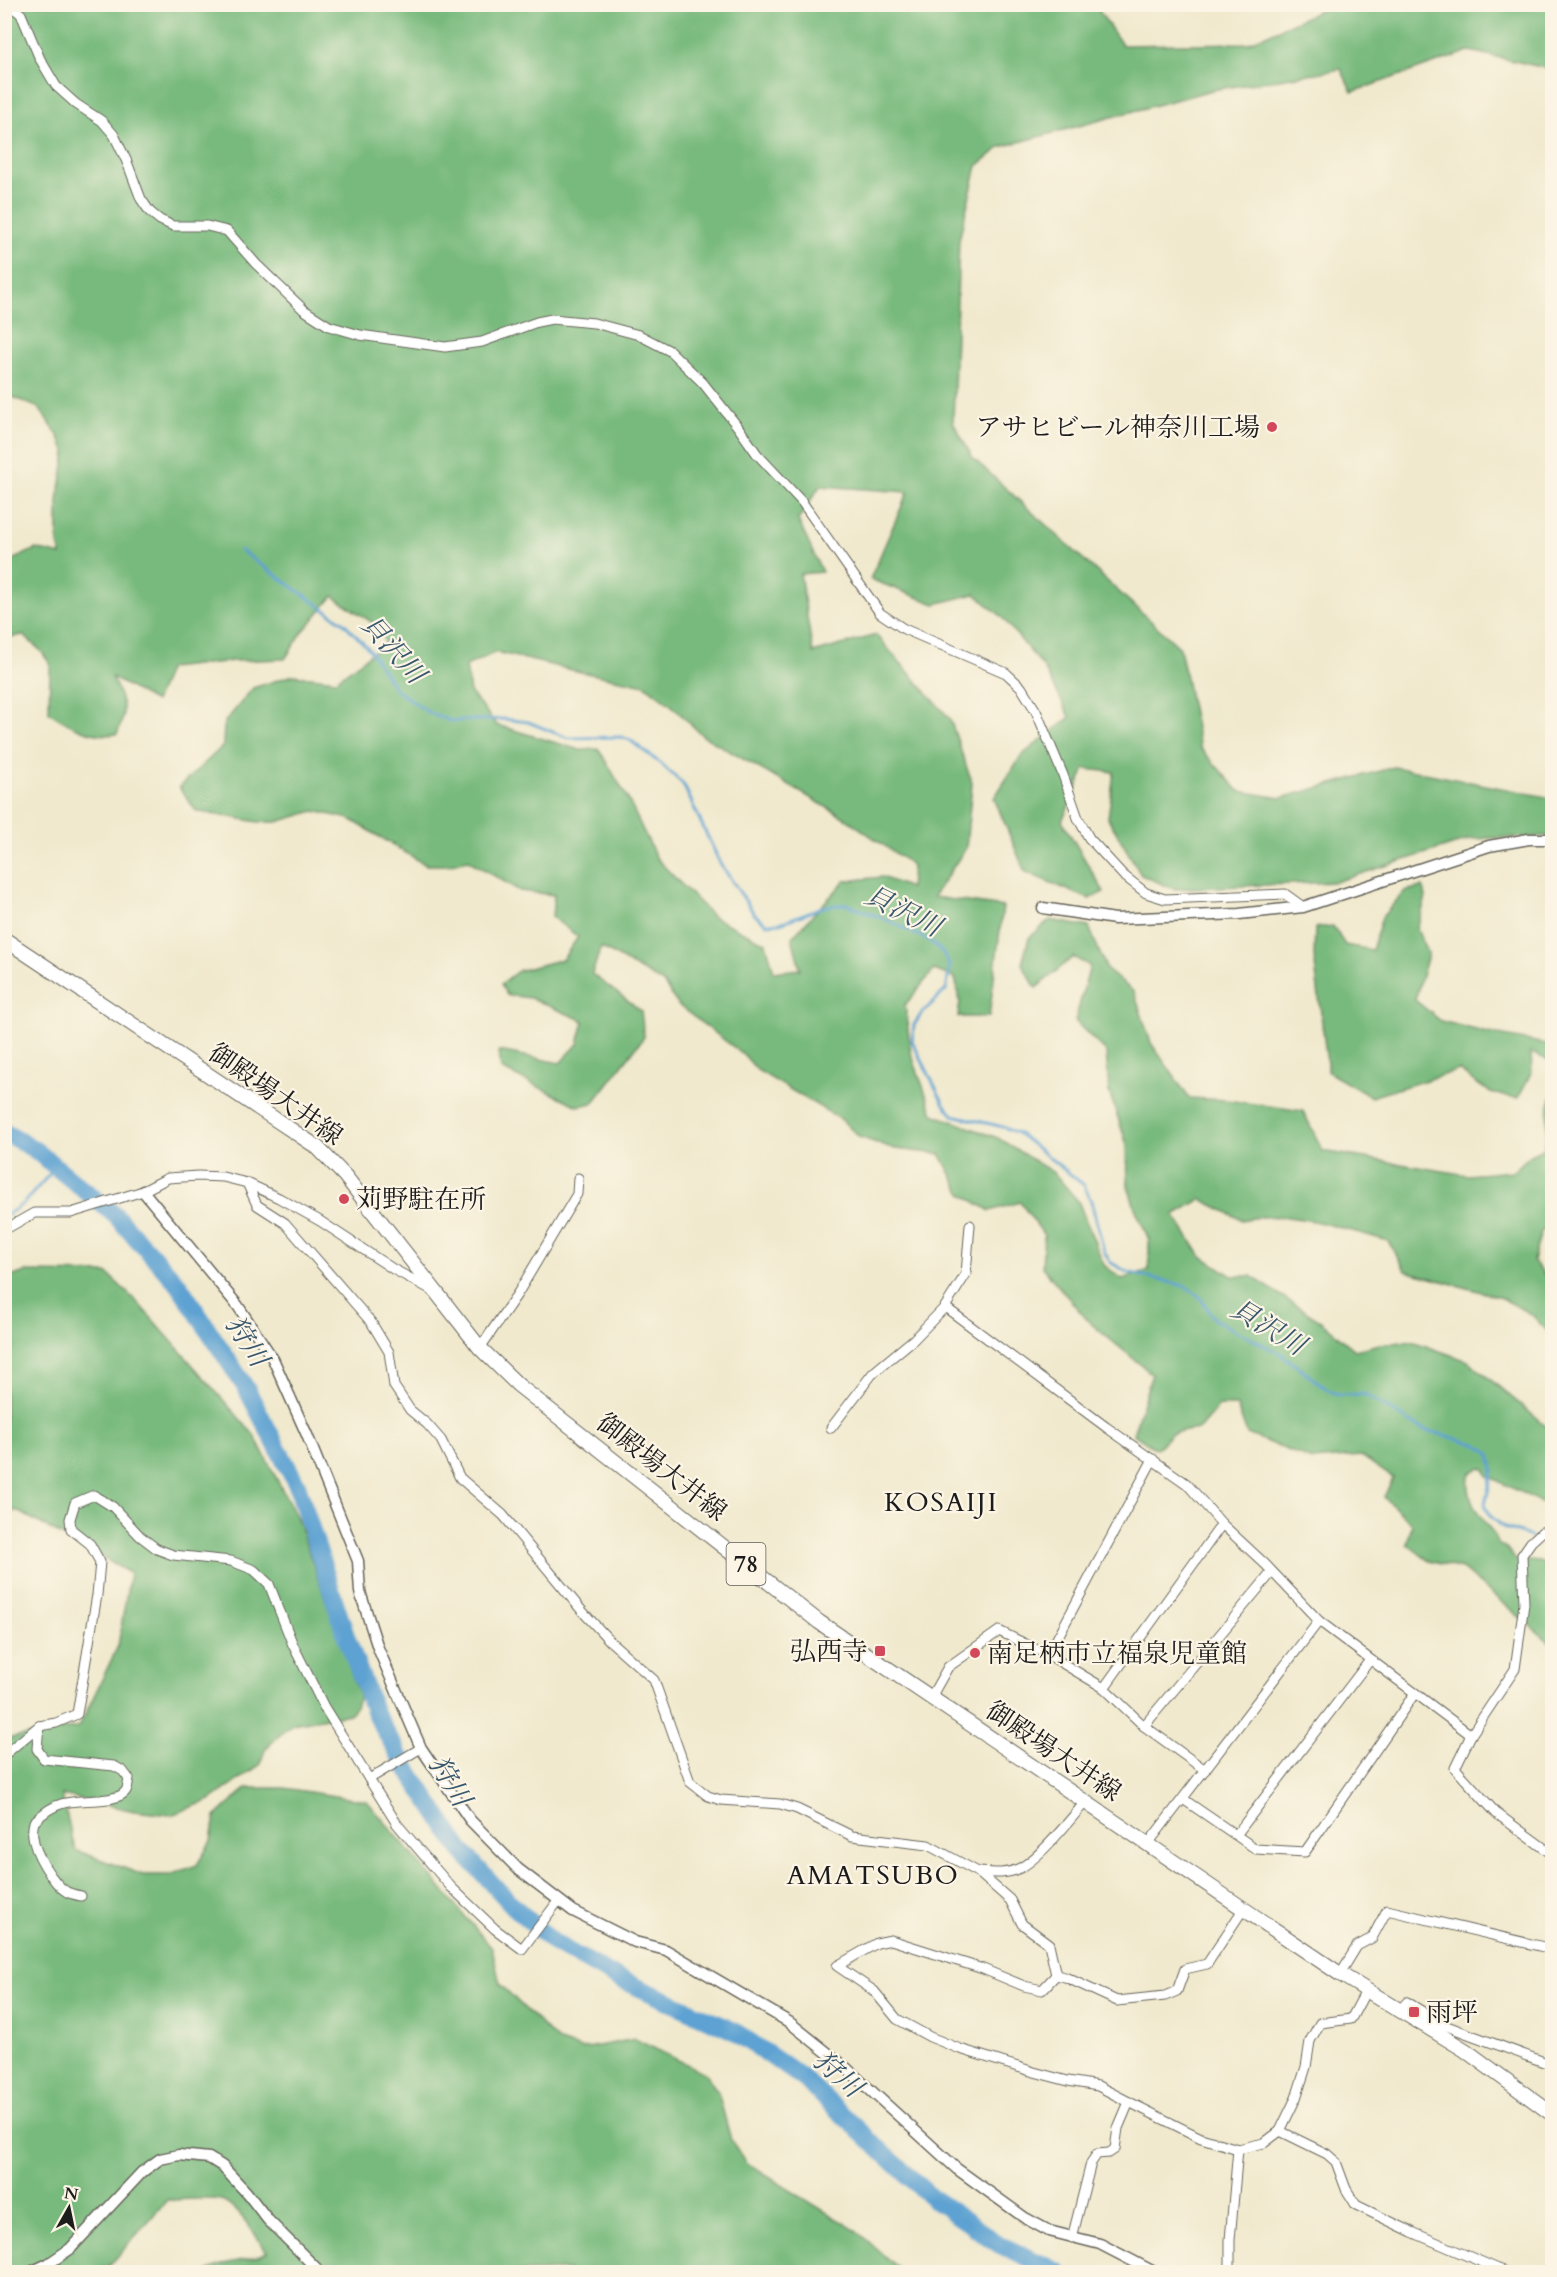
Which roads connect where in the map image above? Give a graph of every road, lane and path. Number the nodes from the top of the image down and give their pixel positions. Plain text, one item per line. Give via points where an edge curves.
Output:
1 (8, 4) edge
2 (1552, 839) edge
3 (1303, 907) junction
4 (1043, 908) dead end
5 (4, 939) edge
6 (578, 1178) dead end
7 (247, 1183) junction
8 (138, 1192) junction
9 (970, 1225) dead end
10 (4, 1230) edge
11 (435, 1291) junction
12 (945, 1307) junction
13 (480, 1348) junction
14 (831, 1428) dead end
15 (1154, 1459) junction
16 (1222, 1524) junction
17 (1552, 1529) edge
18 (1272, 1572) junction
19 (1319, 1621) junction
20 (1052, 1657) junction
21 (1370, 1659) junction
22 (1104, 1688) junction
23 (1415, 1693) junction
24 (931, 1697) junction
25 (39, 1726) junction
26 (1144, 1726) junction
27 (1471, 1735) junction
28 (421, 1748) junction
29 (4, 1755) edge
30 (1205, 1770) junction
31 (369, 1779) junction
32 (1183, 1799) junction
33 (1086, 1801) junction
34 (1236, 1835) junction
35 (1148, 1845) junction
36 (1552, 1854) edge
37 (978, 1872) junction
38 (81, 1896) dead end
39 (556, 1904) junction
40 (1244, 1908) junction
41 (1552, 1949) edge
42 (1340, 1974) junction
43 (1056, 1975) junction
44 (1367, 1989) junction
45 (1400, 2010) junction
46 (1552, 2065) edge
47 (1129, 2102) junction
48 (1552, 2114) edge
49 (1280, 2131) junction
50 (1238, 2149) junction
51 (1072, 2238) junction
52 (31, 2272) edge
53 (320, 2272) edge
54 (1154, 2272) edge
55 (1230, 2272) edge
56 (1504, 2272) edge

1 - 3 street via 21,14 56,86 114,135 150,212 173,226 207,226 227,231 296,302 328,326 360,335 445,347 482,342 552,319 594,323 639,335 670,351 703,383 757,454 802,502 880,613 904,629 1006,674 1022,687 1036,711 1078,819 1089,838 1123,875 1146,893 1165,898 1286,894
2 - 3 street via 1489,846
3 - 4 street via 1115,919
5 - 11 main road, 御殿場大井線 / 78 via 317,1147 345,1176
6 - 13 street via 578,1194
7 - 8 street via 223,1177 168,1178
7 - 11 street via 320,1221 393,1269
7 - 37 street via 257,1205 285,1223 370,1322 389,1352 394,1386 410,1410 441,1440 460,1478 503,1515 583,1612 654,1680 690,1782 708,1796 721,1800 797,1809 852,1836 928,1845
8 - 10 street via 71,1212 34,1214
8 - 28 street via 238,1306 273,1359 358,1561 360,1592 378,1648
9 - 12 street via 966,1274
11 - 13 main road, 御殿場大井線 / 78
12 - 14 street via 873,1373
12 - 15 street
13 - 24 main road, 御殿場大井線 / 78 via 518,1385 819,1622
15 - 16 street via 1187,1484
15 - 20 street via 1053,1646
16 - 18 street
16 - 22 street
17 - 27 street via 1542,1532 1522,1555 1524,1604 1515,1669
18 - 19 street
18 - 26 street
19 - 21 street
19 - 30 street
20 - 22 street
20 - 24 street via 999,1631 948,1667
21 - 23 street
21 - 34 street
22 - 26 street
23 - 27 street
23 - 34 street via 1305,1852 1256,1849
24 - 33 main road, 御殿場大井線 / 78
25 - 29 street
25 - 31 street via 77,1714 100,1562 90,1544 71,1528 70,1519 75,1503 94,1495 113,1507 157,1549 172,1556 231,1561 254,1570 269,1584 324,1707
25 - 38 street via 37,1749 44,1759 114,1766 129,1779 123,1794 61,1804 34,1822 34,1843 46,1867 57,1884
26 - 30 street
27 - 36 street via 1455,1768 1496,1813
28 - 31 street
28 - 39 street via 470,1820
30 - 32 street
31 - 39 street via 397,1824 451,1887 522,1949
32 - 34 street
32 - 35 street
33 - 35 main road, 御殿場大井線 / 78
33 - 37 street via 1020,1868 999,1874
35 - 40 main road, 御殿場大井線 / 78
37 - 43 street via 1010,1900 1022,1924 1049,1944
39 - 51 street via 635,1942 666,1950 789,2022 844,2066 957,2169 1025,2218
40 - 42 main road, 御殿場大井線 / 78
40 - 43 street via 1207,1964 1185,1969 1177,1991 1165,1996 1117,2001
41 - 42 street via 1387,1910 1372,1938 1357,1946
42 - 44 main road, 御殿場大井線 / 78
43 - 47 street via 1042,1990 891,1940 877,1943 837,1966 874,1991 897,2019 930,2037 1034,2072 1098,2086
44 - 45 main road, 御殿場大井線 / 78
44 - 49 street via 1351,2019 1320,2023 1310,2041 1296,2098
45 - 46 street via 1407,2002 1444,2025
45 - 48 main road, 御殿場大井線 / 78 via 1465,2050
47 - 50 street via 1201,2138
47 - 51 street via 1114,2149 1097,2154 1091,2163
49 - 50 street via 1264,2143
49 - 56 street via 1336,2162 1356,2205
50 - 55 street
51 - 54 street via 1100,2244
52 - 53 street via 70,2249 142,2172 160,2159 179,2155 209,2158 222,2166

